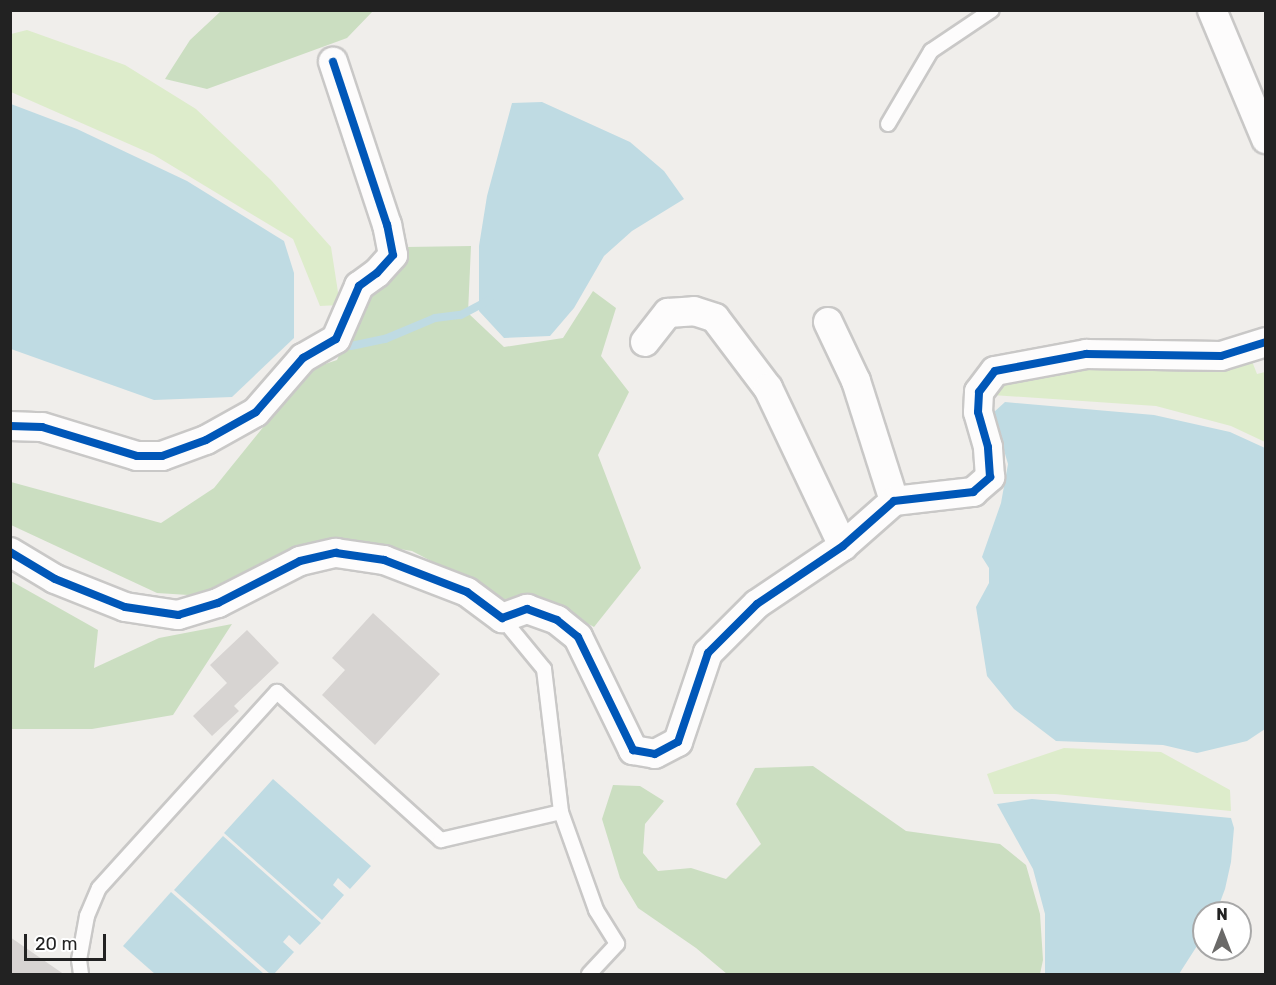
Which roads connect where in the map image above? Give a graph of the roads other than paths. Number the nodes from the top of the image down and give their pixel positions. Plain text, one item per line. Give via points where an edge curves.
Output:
1 (992, 10) edge
2 (1212, 10) edge
3 (333, 62) dead end
4 (888, 124) dead end
5 (1266, 139) edge
6 (828, 322) dead end
7 (645, 342) dead end
8 (1266, 342) edge
9 (10, 426) edge
10 (894, 501) junction
11 (843, 546) junction
12 (10, 552) edge
13 (502, 618) junction
14 (561, 812) junction
15 (81, 975) edge
16 (589, 975) edge

1 - 4 lane via 931,51
2 - 5 street
3 - 9 street via 387,225 393,255 359,286 336,339 303,358 256,412 206,440 162,456 137,456 42,428
6 - 10 street via 856,381
7 - 11 street via 668,313 694,310 715,318 768,388
8 - 10 street via 1221,356 1086,354 995,371 979,392 978,412 988,447 990,477 973,492
10 - 11 street
11 - 13 street via 757,604 708,653 678,742 655,754 633,750 578,637 558,620 527,609
12 - 13 street via 55,579 125,607 178,615 218,603 300,561 336,553 384,560 467,592
13 - 14 lane via 543,669
14 - 15 lane via 441,840 278,692 99,888 87,916 79,960
14 - 16 lane via 596,910 617,944

